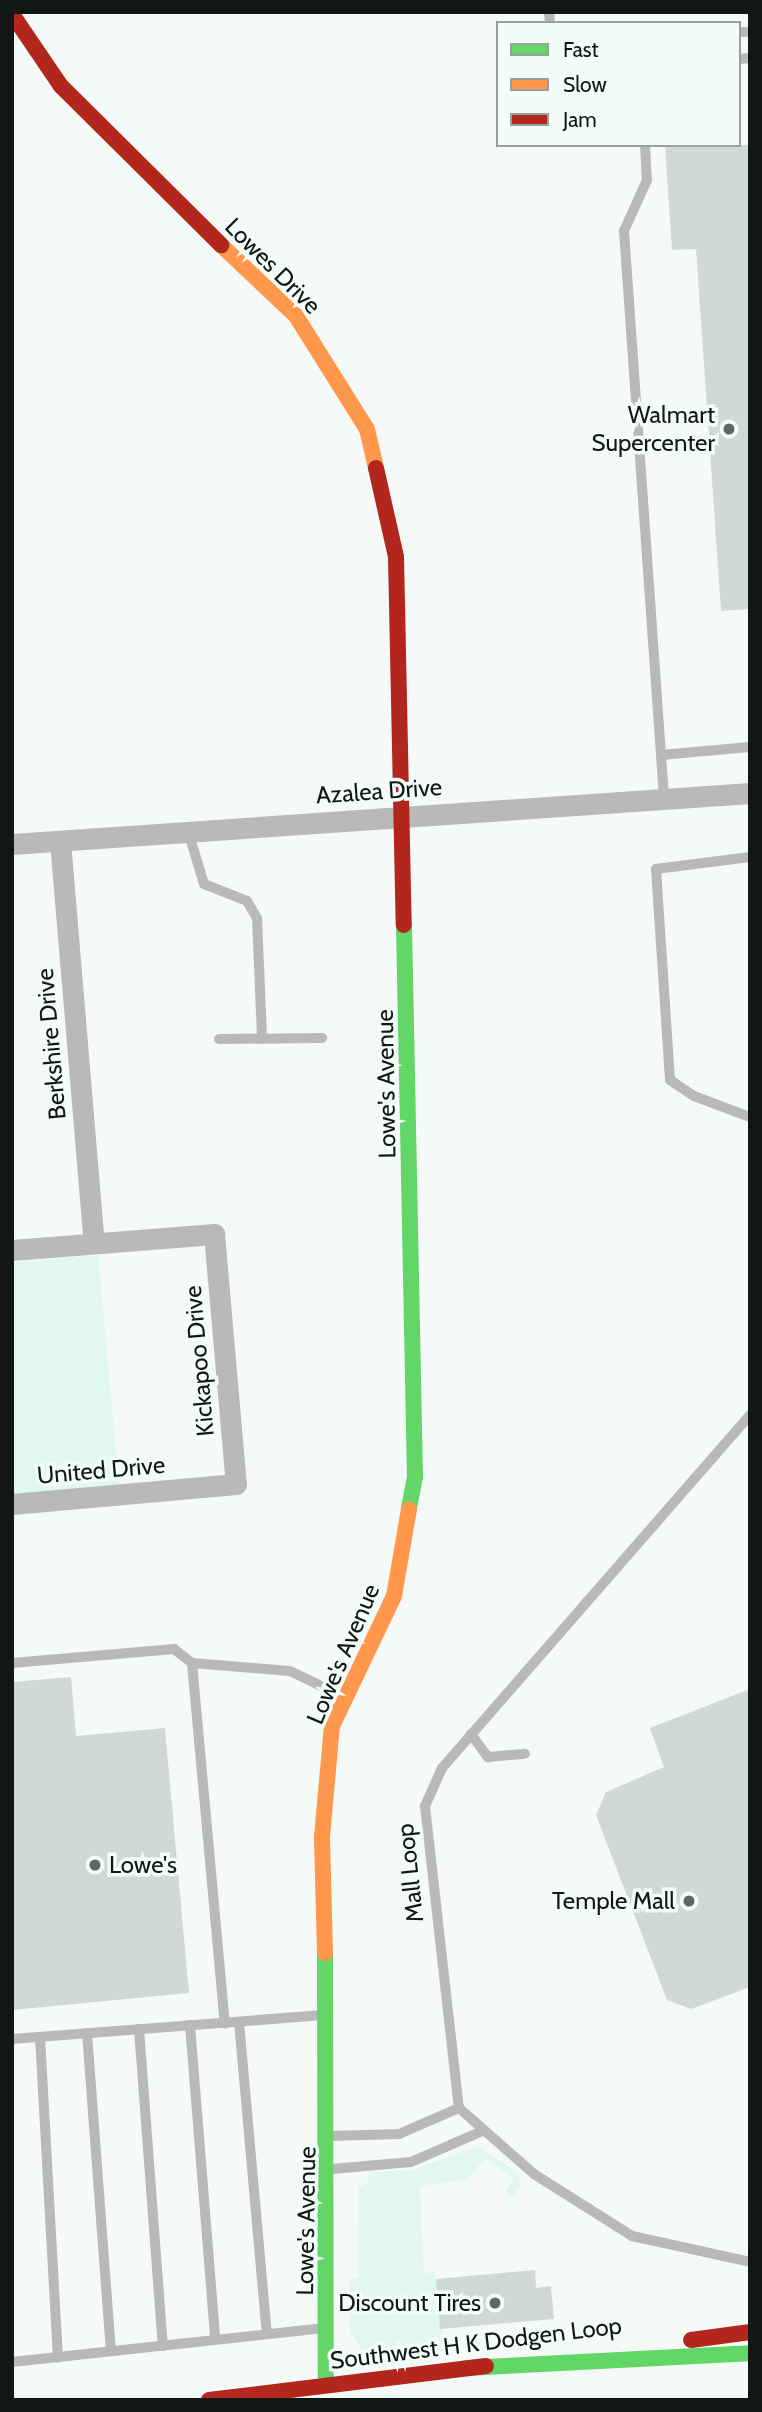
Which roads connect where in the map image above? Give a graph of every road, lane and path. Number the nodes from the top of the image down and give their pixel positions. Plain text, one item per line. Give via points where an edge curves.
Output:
1 (12, 14) edge
2 (645, 147) edge
3 (750, 747) edge
4 (661, 755) junction
5 (750, 793) edge
6 (664, 798) junction
7 (404, 815) junction
8 (188, 831) junction
9 (60, 841) junction
10 (12, 844) edge
11 (750, 857) edge
12 (262, 1038) junction
13 (322, 1038) dead end
14 (219, 1039) dead end
15 (750, 1117) edge
16 (94, 1243) junction
17 (12, 1250) edge
18 (750, 1415) edge
19 (236, 1484) joint
20 (12, 1504) edge
21 (12, 1663) edge
22 (192, 1663) junction
23 (346, 1698) junction
24 (471, 1734) junction
25 (525, 1754) dead end
26 (323, 2015) junction
27 (239, 2022) junction
28 (225, 2023) junction
29 (190, 2025) junction
30 (139, 2029) junction
31 (87, 2033) junction
32 (40, 2037) junction
33 (12, 2039) edge
34 (459, 2108) junction
35 (480, 2132) junction
36 (330, 2136) junction
37 (329, 2169) junction
38 (750, 2262) edge
39 (327, 2327) junction
40 (750, 2332) edge
41 (267, 2334) junction
42 (215, 2339) junction
43 (163, 2346) junction
44 (111, 2351) junction
45 (750, 2353) edge
46 (58, 2357) junction
47 (12, 2362) edge
48 (466, 2368) junction
49 (326, 2385) junction
50 (209, 2400) edge

1 - 7 main road, Lowes Drive via 61,86 114,143 296,316 367,429 396,556
2 - 4 lane via 646,180 624,231
3 - 4 lane
4 - 6 lane
5 - 6 street, Azalea Drive
6 - 7 street, Azalea Drive
7 - 8 street, Azalea Drive
7 - 23 main road, Lowe's Avenue via 415,1477 394,1596
8 - 9 street, Azalea Drive
8 - 12 lane via 204,884 247,901 257,918
9 - 10 street, Azalea Drive
9 - 16 street, Berkshire Drive
11 - 15 lane via 656,869 670,1080 694,1096
12 - 13 lane
12 - 14 lane
16 - 17 street
16 - 19 street, Kickapoo Drive via 214,1234
18 - 24 lane, Mall Loop
19 - 20 street, United Drive
21 - 22 lane via 174,1650
22 - 23 lane via 290,1671
22 - 28 lane
23 - 26 main road, Lowe's Avenue via 332,1726 322,1838
24 - 25 lane via 488,1756
24 - 34 lane, Mall Loop via 442,1768 425,1806
26 - 27 lane
26 - 36 main road, Lowe's Avenue
27 - 28 lane
27 - 41 lane
28 - 29 lane
29 - 30 lane
29 - 42 lane
30 - 31 lane
30 - 43 lane
31 - 32 lane
31 - 44 lane
32 - 33 lane
32 - 46 lane
34 - 35 lane
34 - 36 lane via 399,2134
35 - 37 lane via 411,2162
35 - 38 lane via 632,2236
36 - 37 main road, Lowe's Avenue
37 - 39 main road, Lowe's Avenue
39 - 41 lane
39 - 49 main road, Lowe's Avenue
40 - 48 main road, Southwest H K Dodgen Loop
41 - 42 lane
42 - 43 lane
43 - 44 lane
44 - 46 lane
45 - 48 main road
46 - 47 lane
48 - 49 main road, Southwest H K Dodgen Loop
49 - 50 main road, Southwest H K Dodgen Loop

